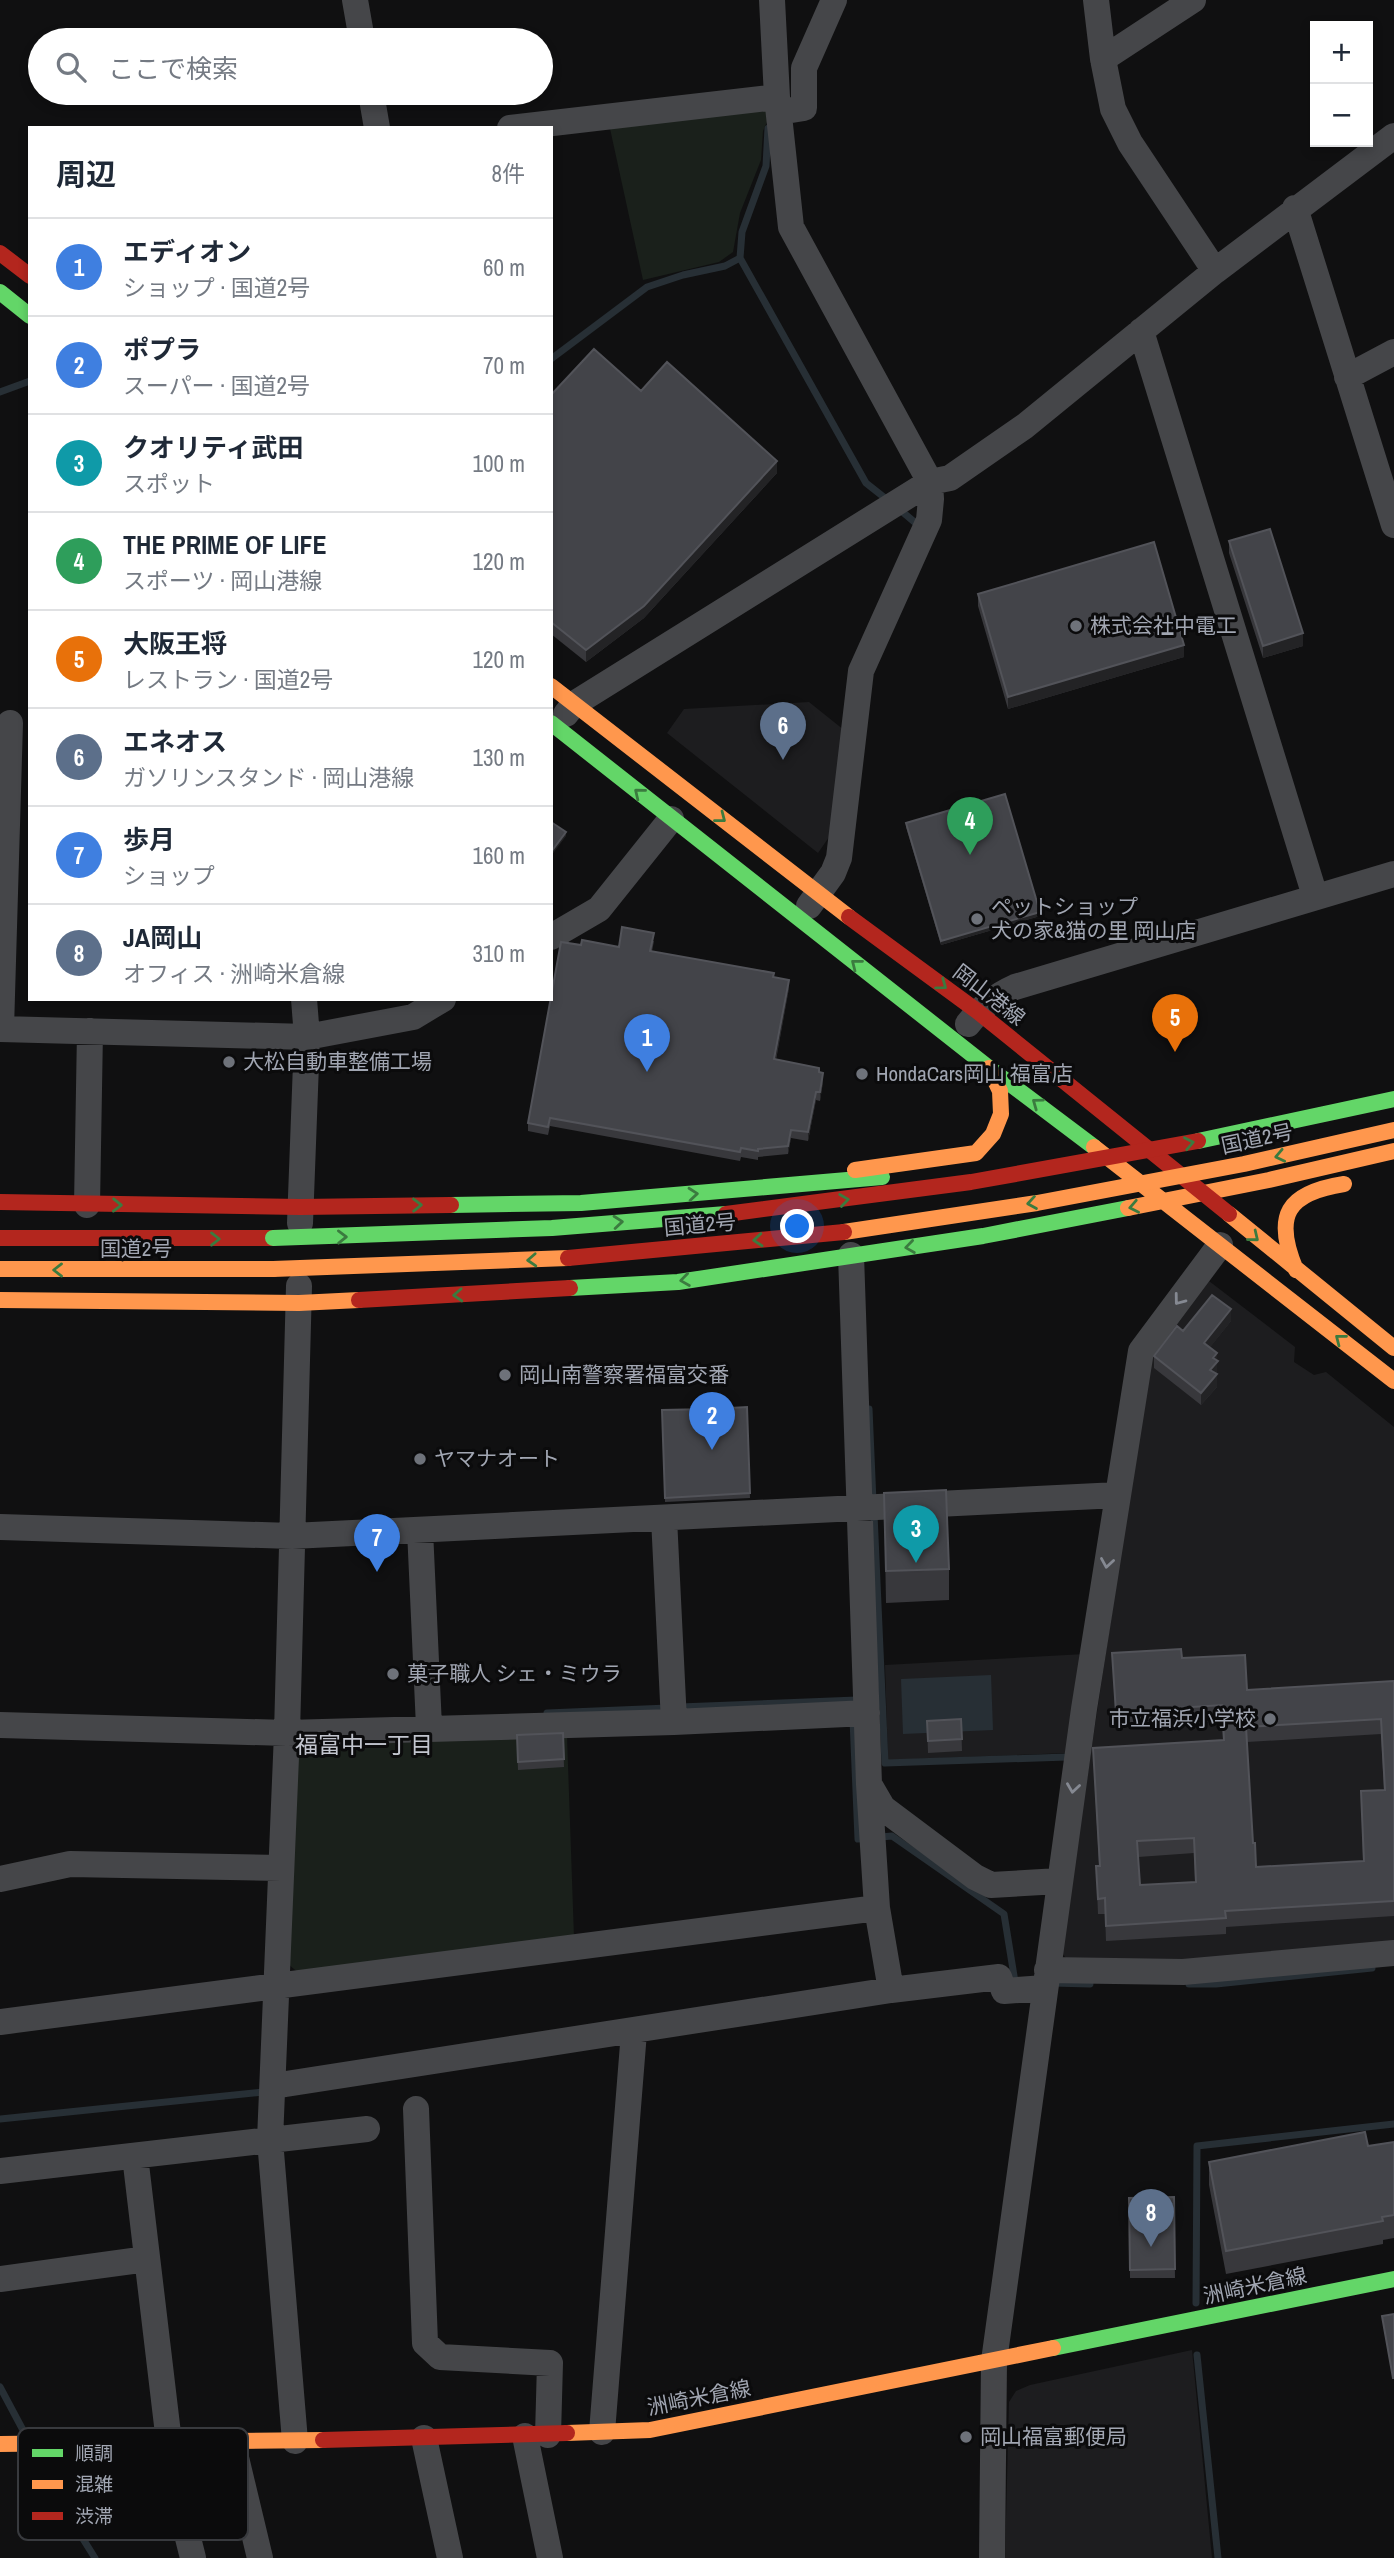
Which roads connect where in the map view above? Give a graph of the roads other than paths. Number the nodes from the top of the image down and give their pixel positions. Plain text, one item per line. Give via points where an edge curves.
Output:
1 (355, 0) edge
2 (772, 0) edge
3 (834, 0) edge
4 (1097, 0) edge
5 (1193, 0) edge
6 (360, 28) edge
7 (1103, 60) junction
8 (373, 105) edge
9 (784, 113) junction
10 (377, 126) edge
11 (547, 126) edge
12 (1394, 136) edge
13 (1295, 208) junction
14 (0, 253) edge
15 (1215, 271) junction
16 (28, 274) edge
17 (0, 292) edge
18 (28, 314) edge
19 (1141, 331) junction
20 (1394, 352) edge
21 (1347, 377) junction
22 (930, 482) junction
23 (1394, 524) edge
24 (553, 688) edge
25 (574, 704) junction
26 (13, 723) edge
27 (554, 724) edge
28 (671, 818) junction
29 (1394, 874) edge
30 (818, 894) junction
31 (1315, 896) junction
32 (799, 919) junction
33 (553, 936) edge
34 (304, 1001) edge
35 (440, 1001) edge
36 (977, 1011) junction
37 (1, 1029) edge
38 (90, 1031) junction
39 (306, 1037) junction
40 (955, 1042) junction
41 (989, 1068) junction
42 (1394, 1083) edge
43 (1394, 1099) edge
44 (1394, 1118) edge
45 (1394, 1130) edge
46 (1132, 1137) junction
47 (1090, 1144) junction
48 (1394, 1151) edge
49 (1167, 1166) junction
50 (1123, 1170) junction
51 (1358, 1180) dead end
52 (803, 1185) junction
53 (1201, 1193) junction
54 (1163, 1201) junction
55 (0, 1202) edge
56 (87, 1205) junction
57 (300, 1207) junction
58 (0, 1238) edge
59 (1220, 1245) junction
60 (851, 1255) junction
61 (0, 1269) edge
62 (1296, 1270) junction
63 (0, 1300) edge
64 (299, 1303) junction
65 (1394, 1348) edge
66 (1394, 1381) edge
67 (1118, 1495) junction
68 (870, 1506) junction
69 (664, 1518) junction
70 (0, 1527) edge
71 (420, 1530) junction
72 (292, 1536) junction
73 (861, 1707) junction
74 (674, 1712) junction
75 (429, 1720) junction
76 (0, 1725) edge
77 (287, 1733) junction
78 (869, 1784) junction
79 (281, 1868) junction
80 (0, 1880) edge
81 (1059, 1881) junction
82 (877, 1908) junction
83 (1394, 1953) edge
84 (1046, 1980) junction
85 (278, 1987) junction
86 (891, 1990) junction
87 (0, 2022) edge
88 (635, 2036) junction
89 (272, 2087) junction
90 (416, 2109) dead end
91 (367, 2129) dead end
92 (270, 2140) junction
93 (135, 2156) junction
94 (0, 2171) edge
95 (147, 2259) junction
96 (0, 2279) edge
97 (1394, 2279) edge
98 (994, 2361) junction
99 (165, 2428) edge
100 (602, 2432) junction
101 (536, 2435) junction
102 (424, 2438) junction
103 (248, 2441) edge
104 (295, 2441) junction
105 (0, 2444) edge
106 (18, 2444) edge
107 (248, 2508) edge
108 (189, 2540) edge
109 (193, 2558) edge
110 (260, 2558) edge
111 (450, 2558) edge
112 (550, 2558) edge
113 (992, 2558) edge

1 - 6 street
2 - 9 street
3 - 9 street via 804,68 804,108
4 - 7 street
5 - 7 street
7 - 15 street via 1113,109 1130,143
8 - 10 street
9 - 11 street
9 - 22 street via 791,227
12 - 13 street
13 - 15 street
13 - 21 street
14 - 16 main road
15 - 19 street
17 - 18 main road
19 - 22 street via 1024,426 950,478
19 - 31 street
20 - 21 street
21 - 23 street
22 - 25 street
22 - 30 street via 929,520 861,671 839,858
24 - 25 main road, 岡山港線
25 - 27 street
25 -> 30 main road, 岡山港線
26 - 37 street
28 -> 27 main road
28 - 32 main road
28 - 33 street via 598,909
29 - 31 street
30 - 32 street
30 -> 36 main road, 岡山港線
31 - 36 street via 1014,987
40 -> 32 main road
34 - 39 street
35 - 39 street via 413,1017
36 - 40 street
36 - 46 main road, 岡山港線
37 - 38 street
38 - 39 street
38 - 56 street
39 - 57 street
40 - 41 main road
47 -> 41 main road
41 - 52 main road via 998,1083 1002,1112 991,1141 976,1153 838,1172
42 - 46 main road
58 -> 43 main road, 国道2号, bridge via 274,1238 551,1228 828,1203 1028,1174
44 - 49 main road
45 -> 61 main road, 国道2号, bridge via 1050,1200 828,1234 552,1259 273,1269
46 - 47 main road
46 - 49 main road, 岡山港線
47 - 50 main road
47 - 52 main road via 986,1164
48 - 53 main road
49 - 50 main road
49 - 53 main road, 岡山港線
50 - 54 main road
51 - 62 main road via 1310,1192 1292,1207 1286,1242
57 -> 52 main road via 581,1203
53 - 54 main road
53 -> 62 main road, 岡山港線
54 - 59 main road
54 -> 60 main road via 983,1236
55 - 56 main road
56 -> 57 main road
57 - 64 street
66 -> 59 main road
59 -> 67 street via 1141,1352
60 -> 64 main road via 678,1282
60 - 68 street
62 - 65 main road, 岡山港線
63 - 64 main road
64 - 72 street
67 - 68 street
67 -> 81 street
68 - 69 street
68 - 73 street
69 - 71 street
69 - 74 street
70 - 72 street
71 - 72 street
71 - 75 street
72 - 77 street
73 - 74 street
73 - 78 street
74 - 75 street
75 - 77 street
76 - 77 street
77 - 79 street
78 - 81 street via 883,1808 975,1877 991,1885
78 - 82 street
79 - 80 street via 70,1864
79 - 85 street
81 - 84 street
82 - 85 street
82 - 86 street
83 - 84 street
84 - 86 street via 1004,1991 999,1977
84 - 98 street
85 - 87 street
85 - 89 street
86 - 88 street
88 - 89 street
88 - 100 street
89 - 92 street
90 - 101 street via 425,2343 440,2357 550,2362
91 - 92 street
92 - 93 street
92 - 104 street
93 - 94 street
93 - 95 street
95 - 96 street
95 - 99 street
97 - 98 main road, 洲崎米倉線
98 - 100 main road, 洲崎米倉線 via 650,2430
98 - 113 street
100 - 101 main road, 洲崎米倉線
101 - 102 main road, 洲崎米倉線
101 - 112 street
102 - 104 main road, 洲崎米倉線
102 - 111 street
103 - 104 main road, 洲崎米倉線
105 - 106 main road, 洲崎米倉線
107 - 110 street
108 - 109 street

